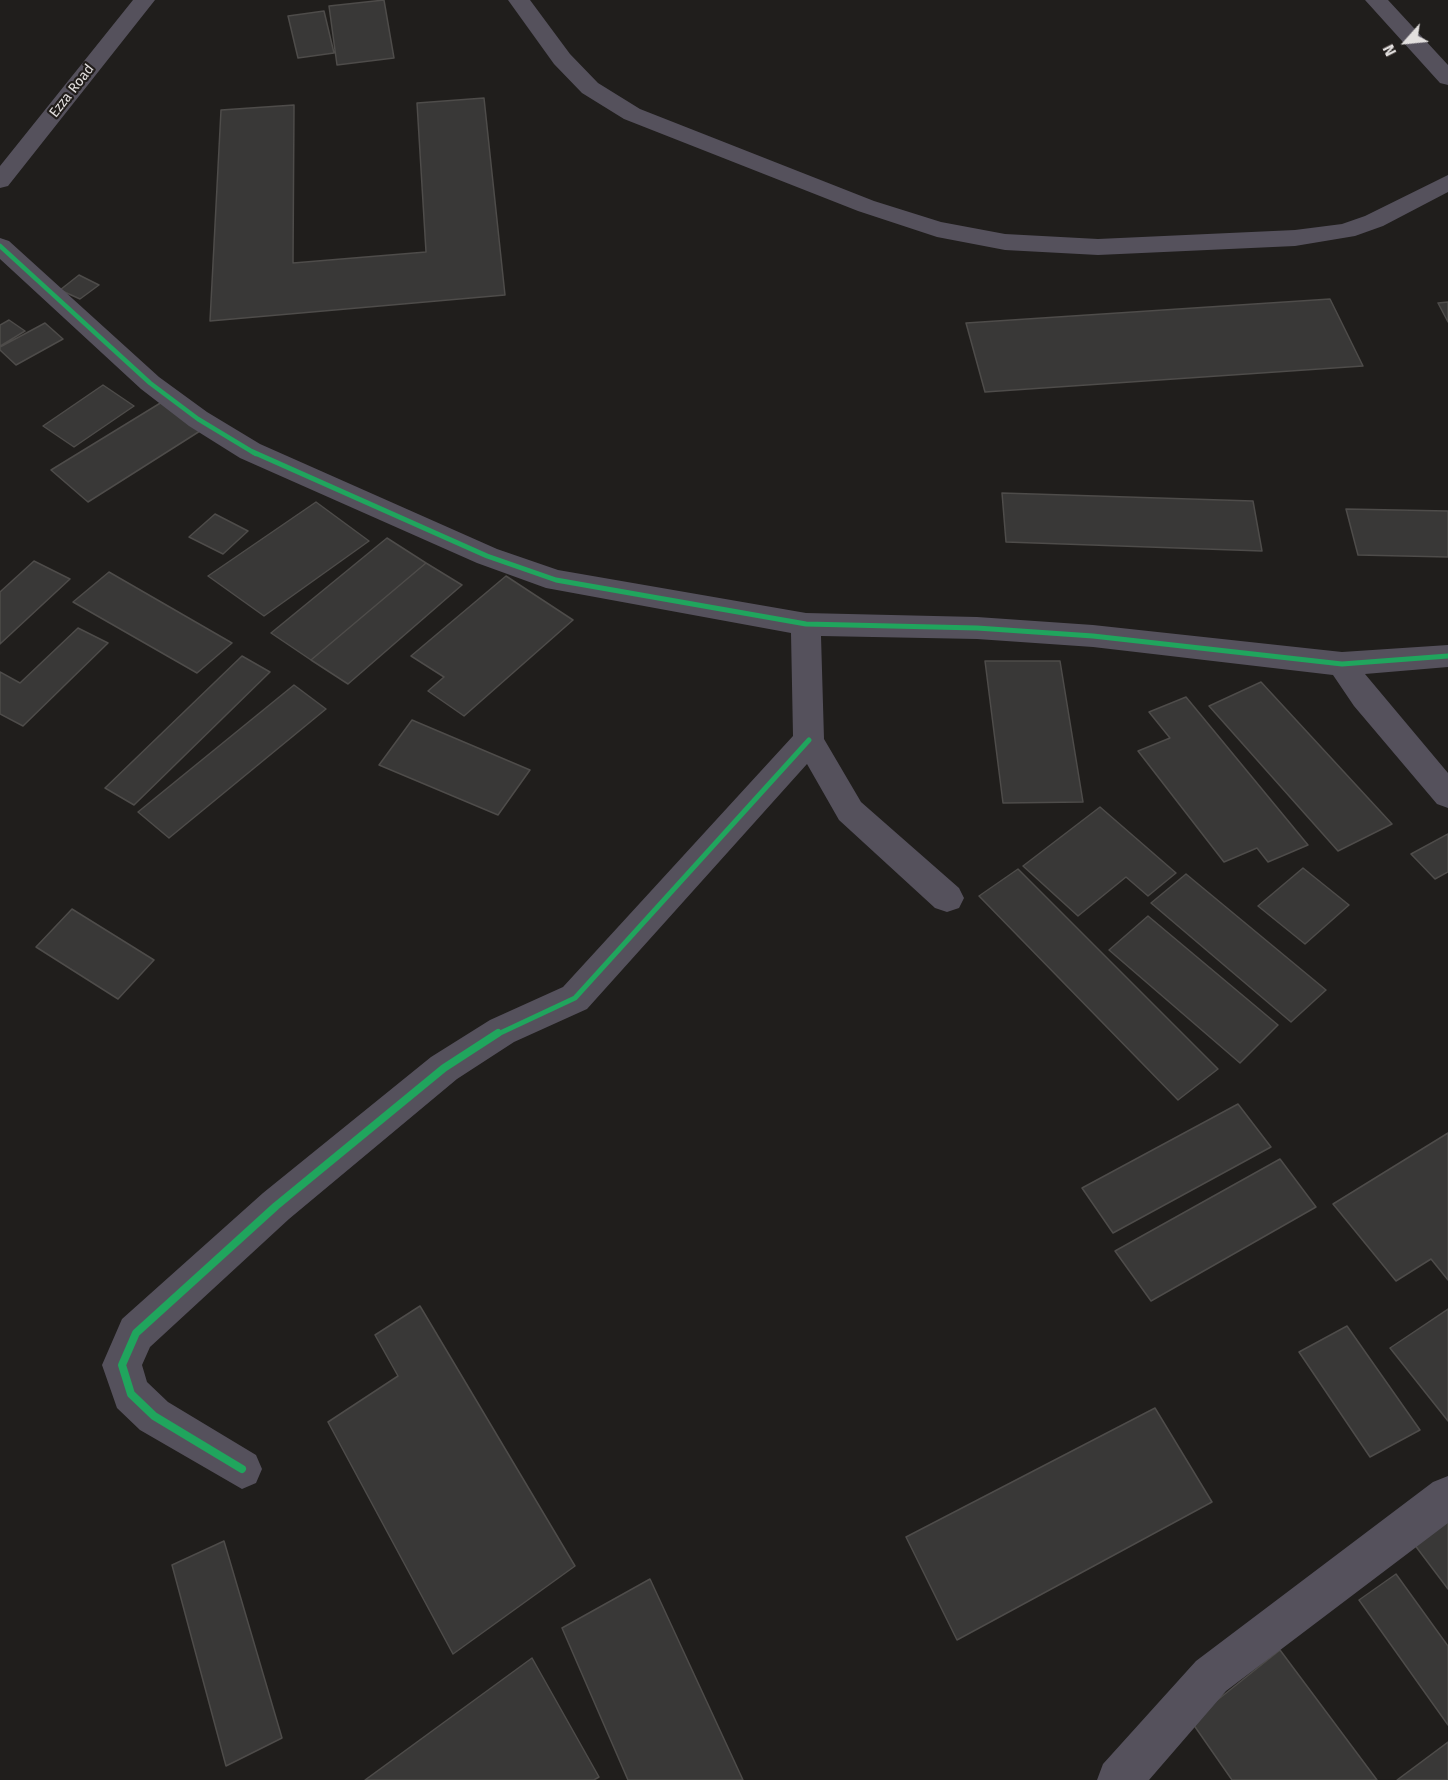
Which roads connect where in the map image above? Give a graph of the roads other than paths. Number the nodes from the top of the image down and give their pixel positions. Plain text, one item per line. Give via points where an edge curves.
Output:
1 (144, 0) edge
2 (519, 0) edge
3 (1376, 0) edge
4 (1448, 78) edge
5 (0, 181) edge
6 (1448, 182) edge
7 (0, 246) edge
8 (806, 624) junction
9 (1448, 656) edge
10 (1342, 664) junction
11 (808, 740) junction
12 (1448, 795) edge
13 (947, 898) dead end
14 (243, 1469) dead end
15 (1448, 1497) edge
16 (1119, 1780) edge

1 - 5 street, Ezza Road
2 - 6 street via 562,59 590,88 632,114 866,206 937,229 1005,242 1098,247 1296,238 1346,231 1374,221
3 - 4 street
7 - 8 street via 150,383 250,451 487,556 556,580
8 - 10 street via 978,628 1093,636
8 - 11 street
9 - 10 street
10 - 12 street via 1365,698
11 - 13 street via 850,811
11 - 14 street via 575,998 502,1031 444,1068 276,1206 136,1333 122,1365 131,1394 154,1416
15 - 16 street via 1210,1676

